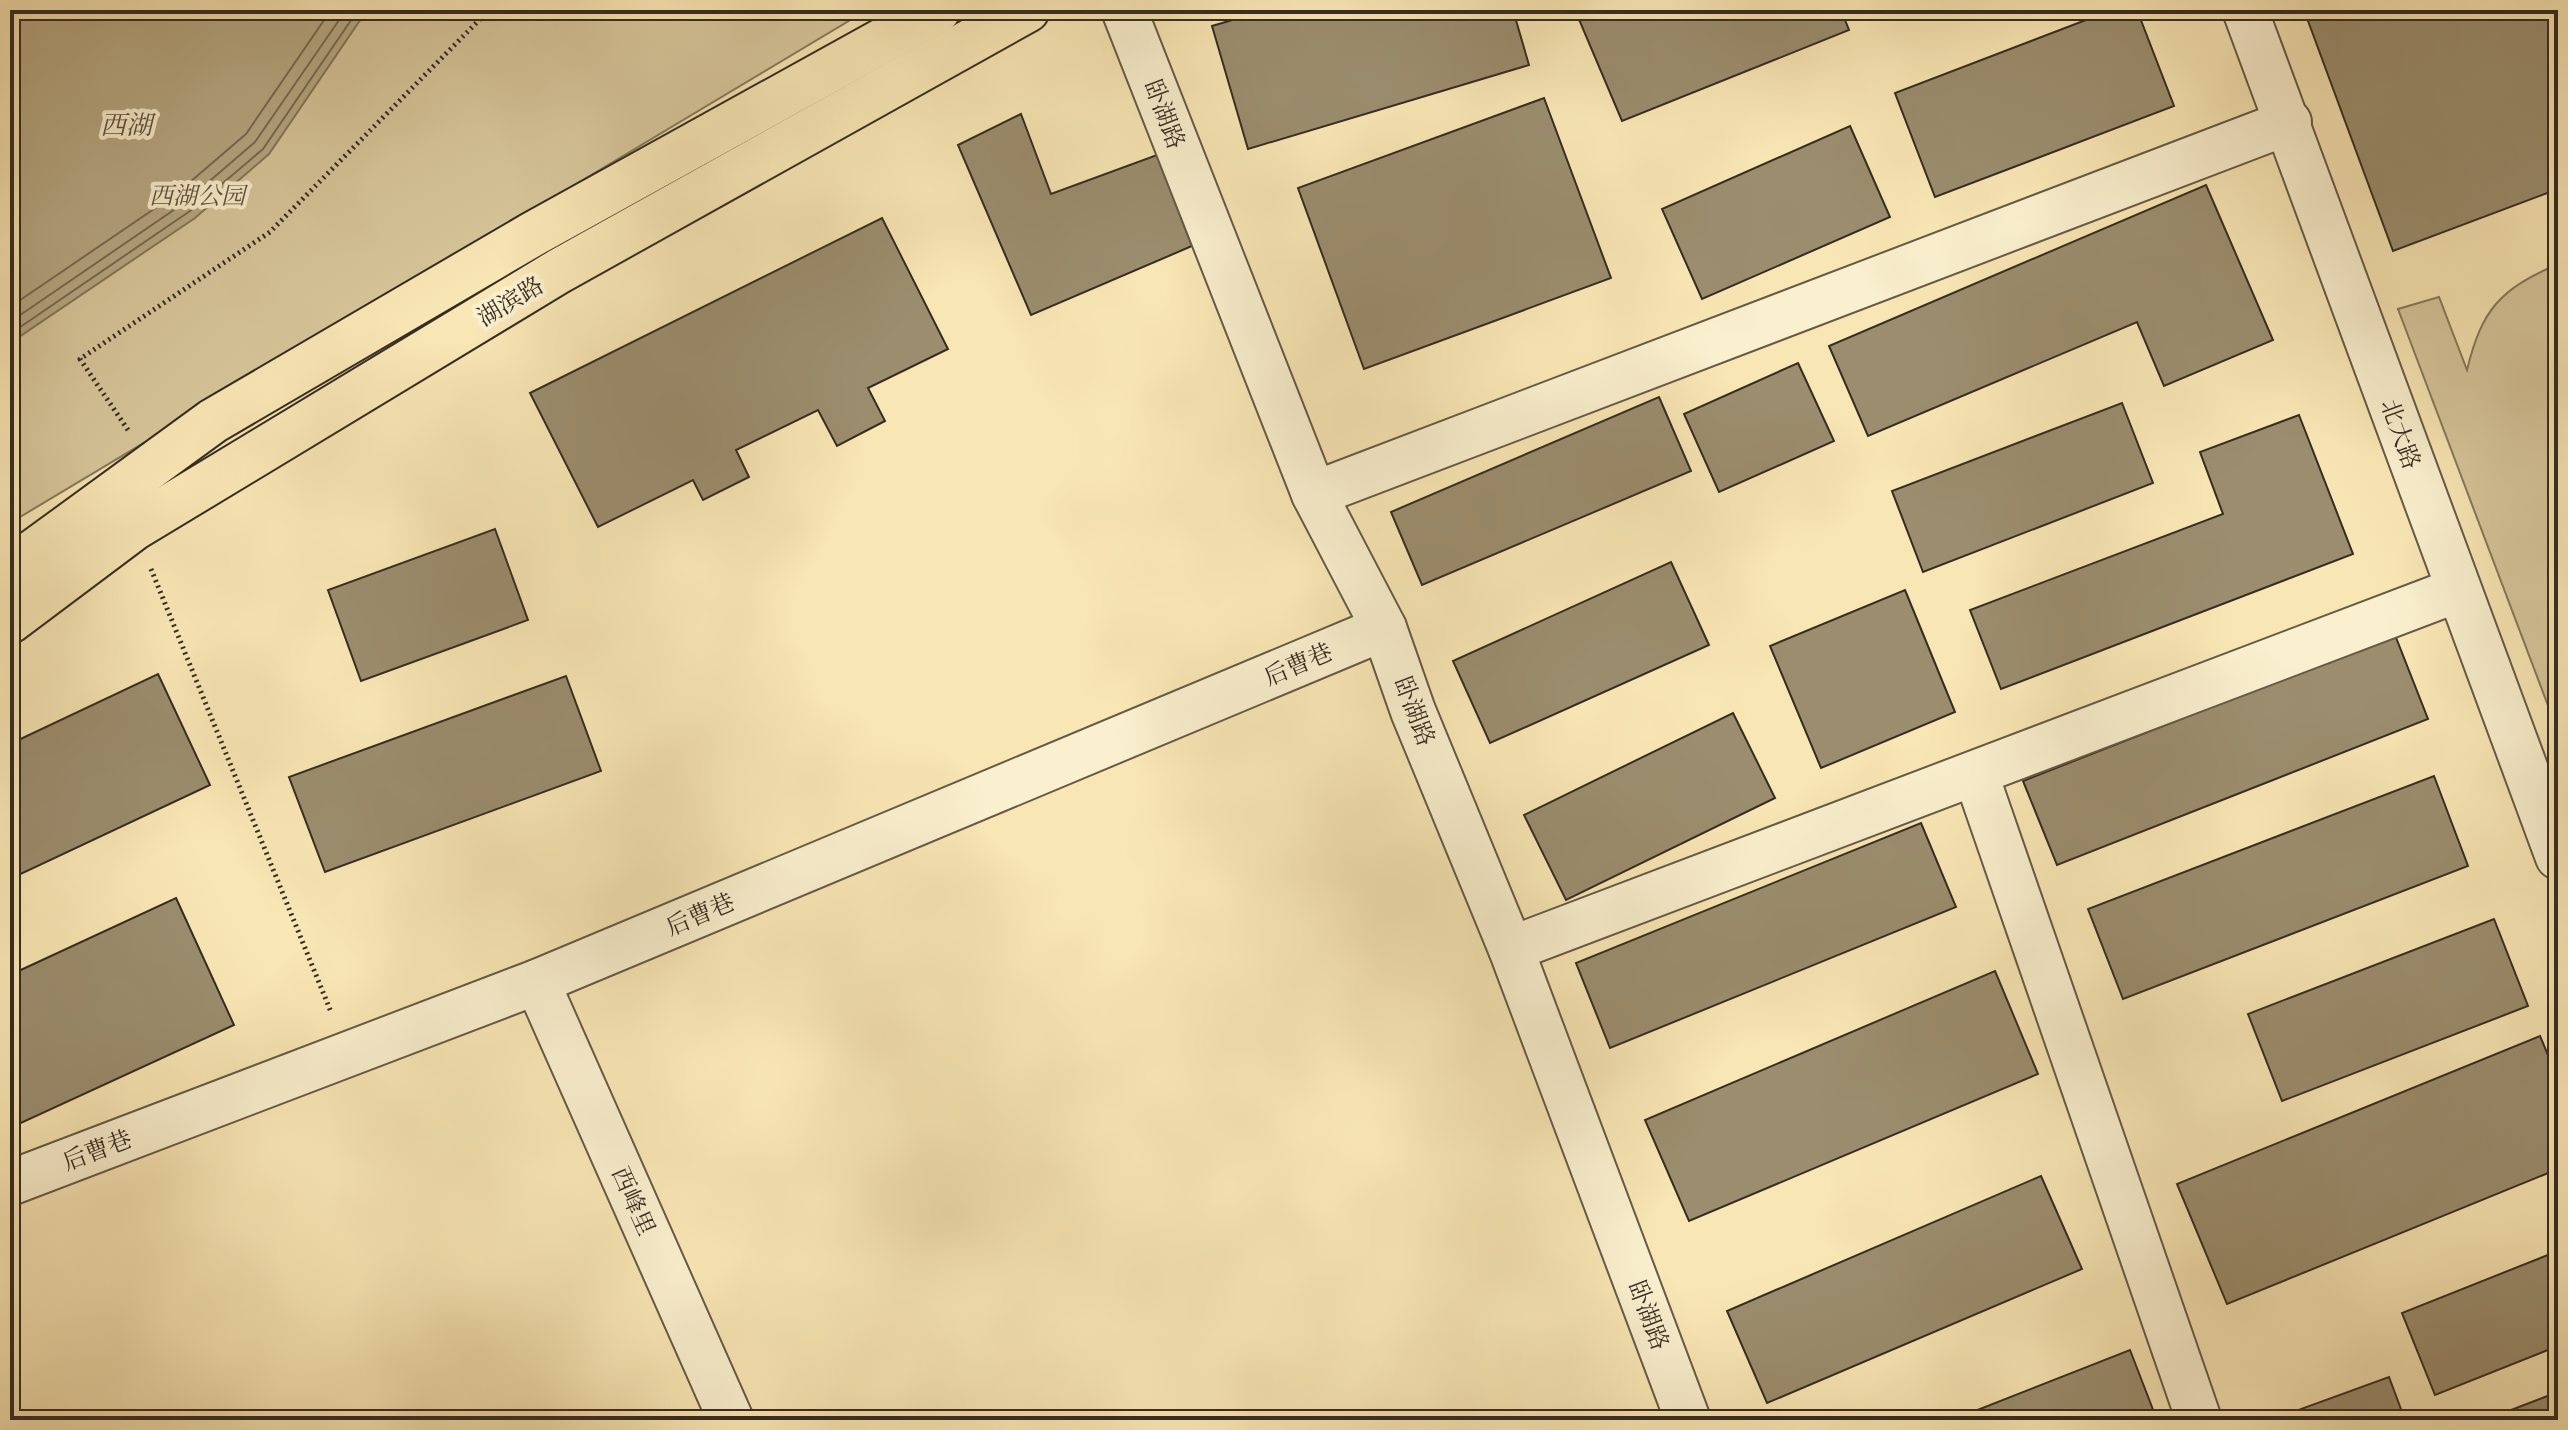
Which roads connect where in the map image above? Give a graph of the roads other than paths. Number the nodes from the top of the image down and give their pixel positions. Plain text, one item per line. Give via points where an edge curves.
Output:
1 (938, 10) edge
2 (1027, 10) edge
3 (1124, 10) edge
4 (2245, 10) edge
5 (2289, 122) junction
6 (1314, 494) junction
7 (10, 569) edge
8 (2457, 590) junction
9 (10, 621) edge
10 (1384, 628) junction
11 (1976, 775) junction
12 (2558, 857) edge
13 (1511, 949) junction
14 (537, 982) junction
15 (10, 1183) edge
16 (731, 1420) edge
17 (1688, 1420) edge
18 (2199, 1420) edge

1 - 7 main road, 湖滨路 via 533,234 213,421
2 - 9 main road, 湖滨路 via 559,271 134,528
3 - 6 street, 卧湖路
4 - 5 street, 北大路
5 - 6 street
5 - 8 street, 北大路
6 - 10 street, 卧湖路
8 - 11 street
8 - 12 street, 北大路
10 - 13 street, 卧湖路
10 - 14 street, 后曹巷
11 - 13 street
11 - 18 street
13 - 17 street, 卧湖路
14 - 15 street, 后曹巷
14 - 16 street, 西峰里

